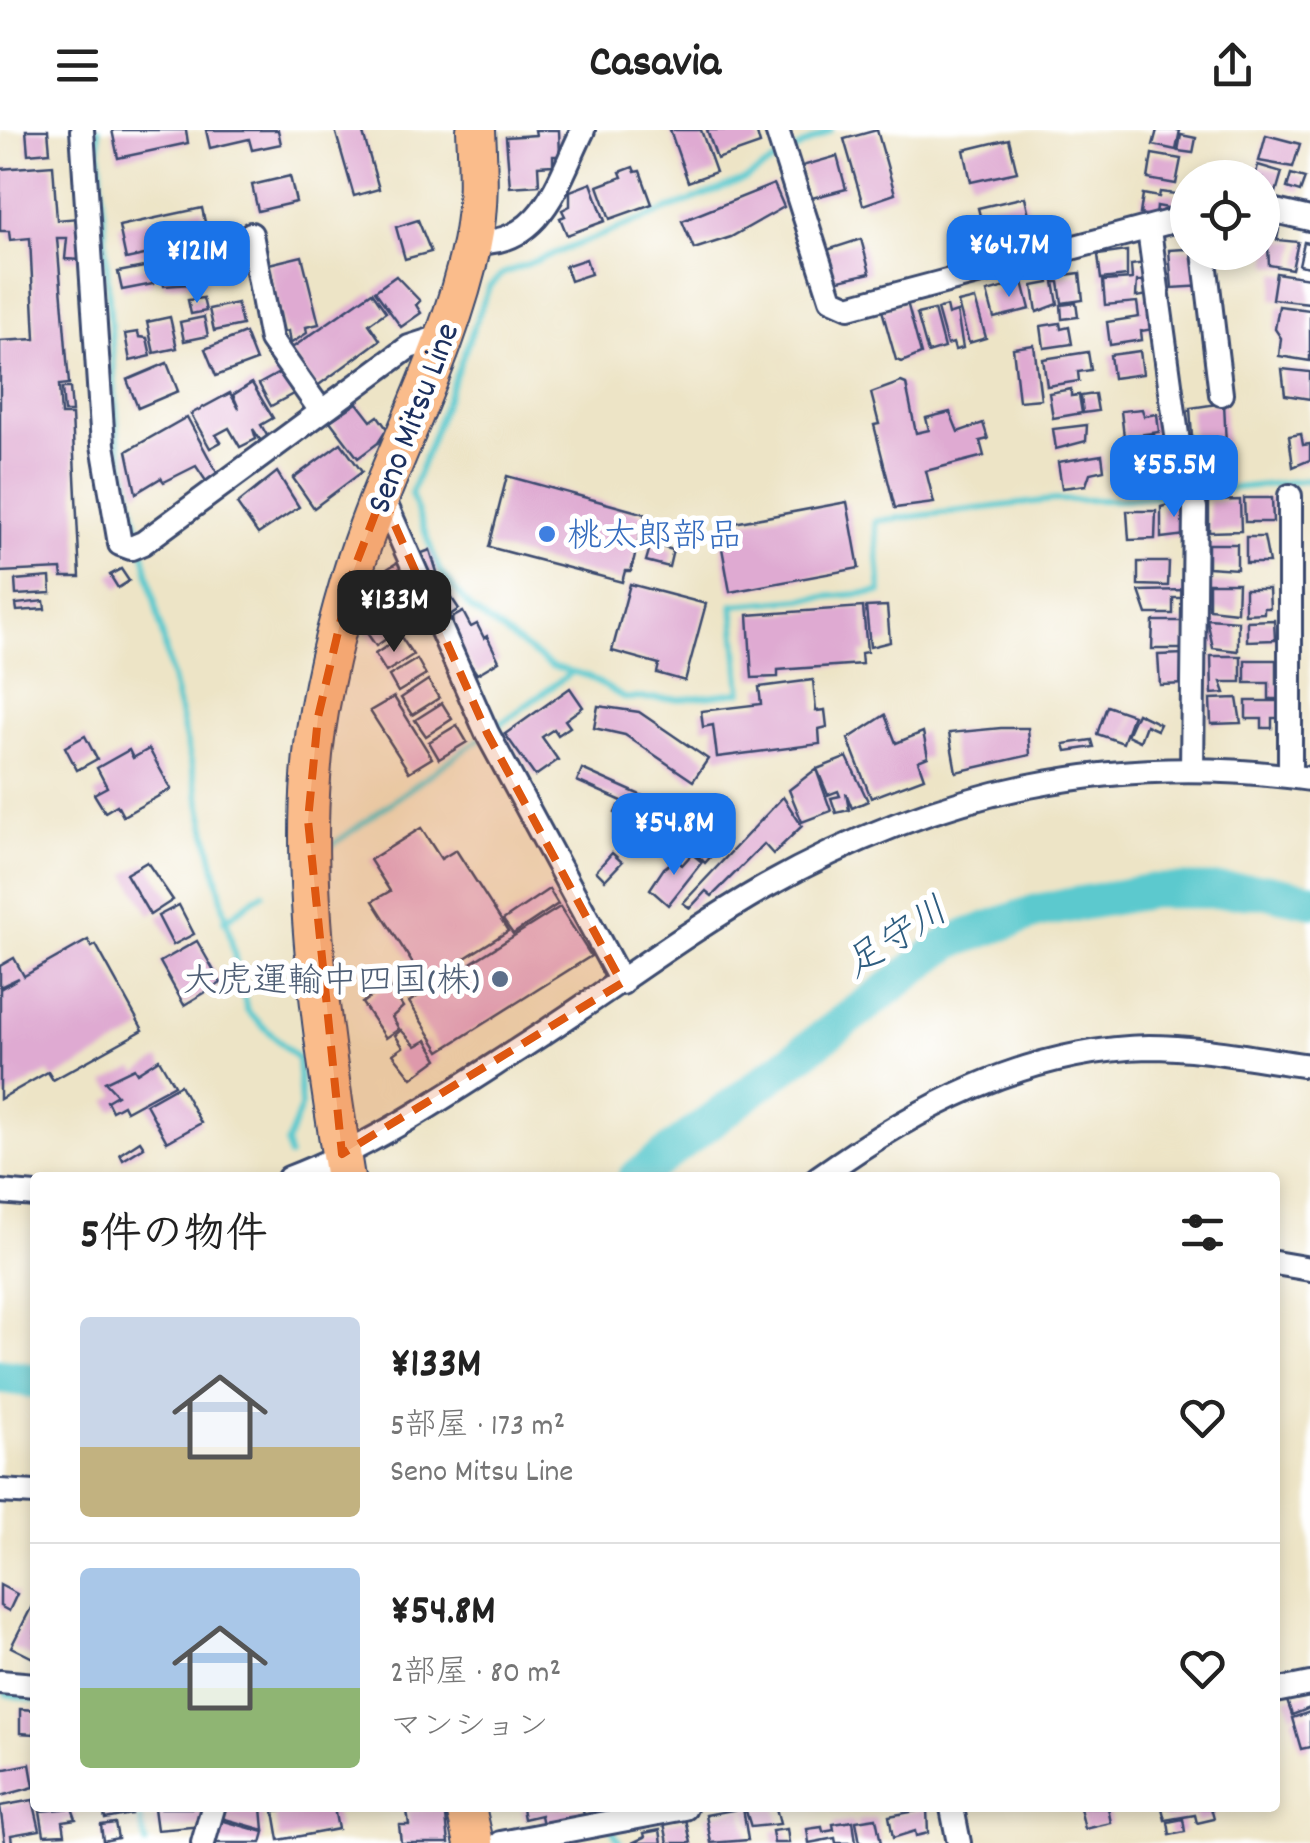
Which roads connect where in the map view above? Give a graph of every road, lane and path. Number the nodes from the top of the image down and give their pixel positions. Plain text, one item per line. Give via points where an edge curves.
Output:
1 (82, 130) edge
2 (476, 130) edge
3 (583, 130) edge
4 (783, 145) edge
5 (1280, 212) edge
6 (1310, 219) edge
7 (1170, 223) edge
8 (1149, 230) junction
9 (251, 234) dead end
10 (472, 242) junction
11 (1206, 270) edge
12 (444, 336) junction
13 (1221, 394) dead end
14 (321, 410) junction
15 (1180, 458) dead end
16 (382, 496) junction
17 (1290, 496) dead end
18 (1195, 508) dead end
19 (1192, 770) junction
20 (1300, 777) edge
21 (622, 983) junction
22 (1310, 1066) edge
23 (343, 1166) edge
24 (316, 1172) edge
25 (827, 1172) edge
26 (0, 1192) edge
27 (30, 1195) edge
28 (1280, 1264) edge
29 (1310, 1269) edge
30 (0, 1491) edge
31 (30, 1493) edge
32 (0, 1682) edge
33 (1310, 1684) edge
34 (30, 1685) edge
35 (1280, 1689) edge
36 (212, 1812) edge
37 (467, 1812) edge
38 (665, 1812) edge
39 (953, 1812) edge
40 (203, 1843) edge
41 (474, 1843) edge
42 (502, 1843) edge
43 (959, 1843) edge

1 - 14 street via 103,445 120,544 139,545
2 - 10 main road, Seno Mitsu Line
3 - 10 street via 540,216 515,238
4 - 8 street via 831,300 849,307
5 - 6 street
7 - 8 street
8 - 15 street
9 - 14 street via 272,340
10 - 12 main road, Seno Mitsu Line
11 - 13 street
12 - 14 street via 410,347
12 - 16 main road, Seno Mitsu Line
16 - 21 street via 489,736
16 - 23 main road, Seno Mitsu Line via 351,577 311,775 310,884
17 - 20 street
18 - 19 street
19 - 20 street
19 - 21 street via 1112,771 943,805 764,888
21 - 23 street
22 - 25 street via 1150,1048 1016,1068 925,1107
23 - 24 street
26 - 27 street
28 - 29 street
30 - 31 street
32 - 34 street
33 - 35 street
36 - 40 street
37 - 41 main road
38 - 42 street
39 - 43 street

